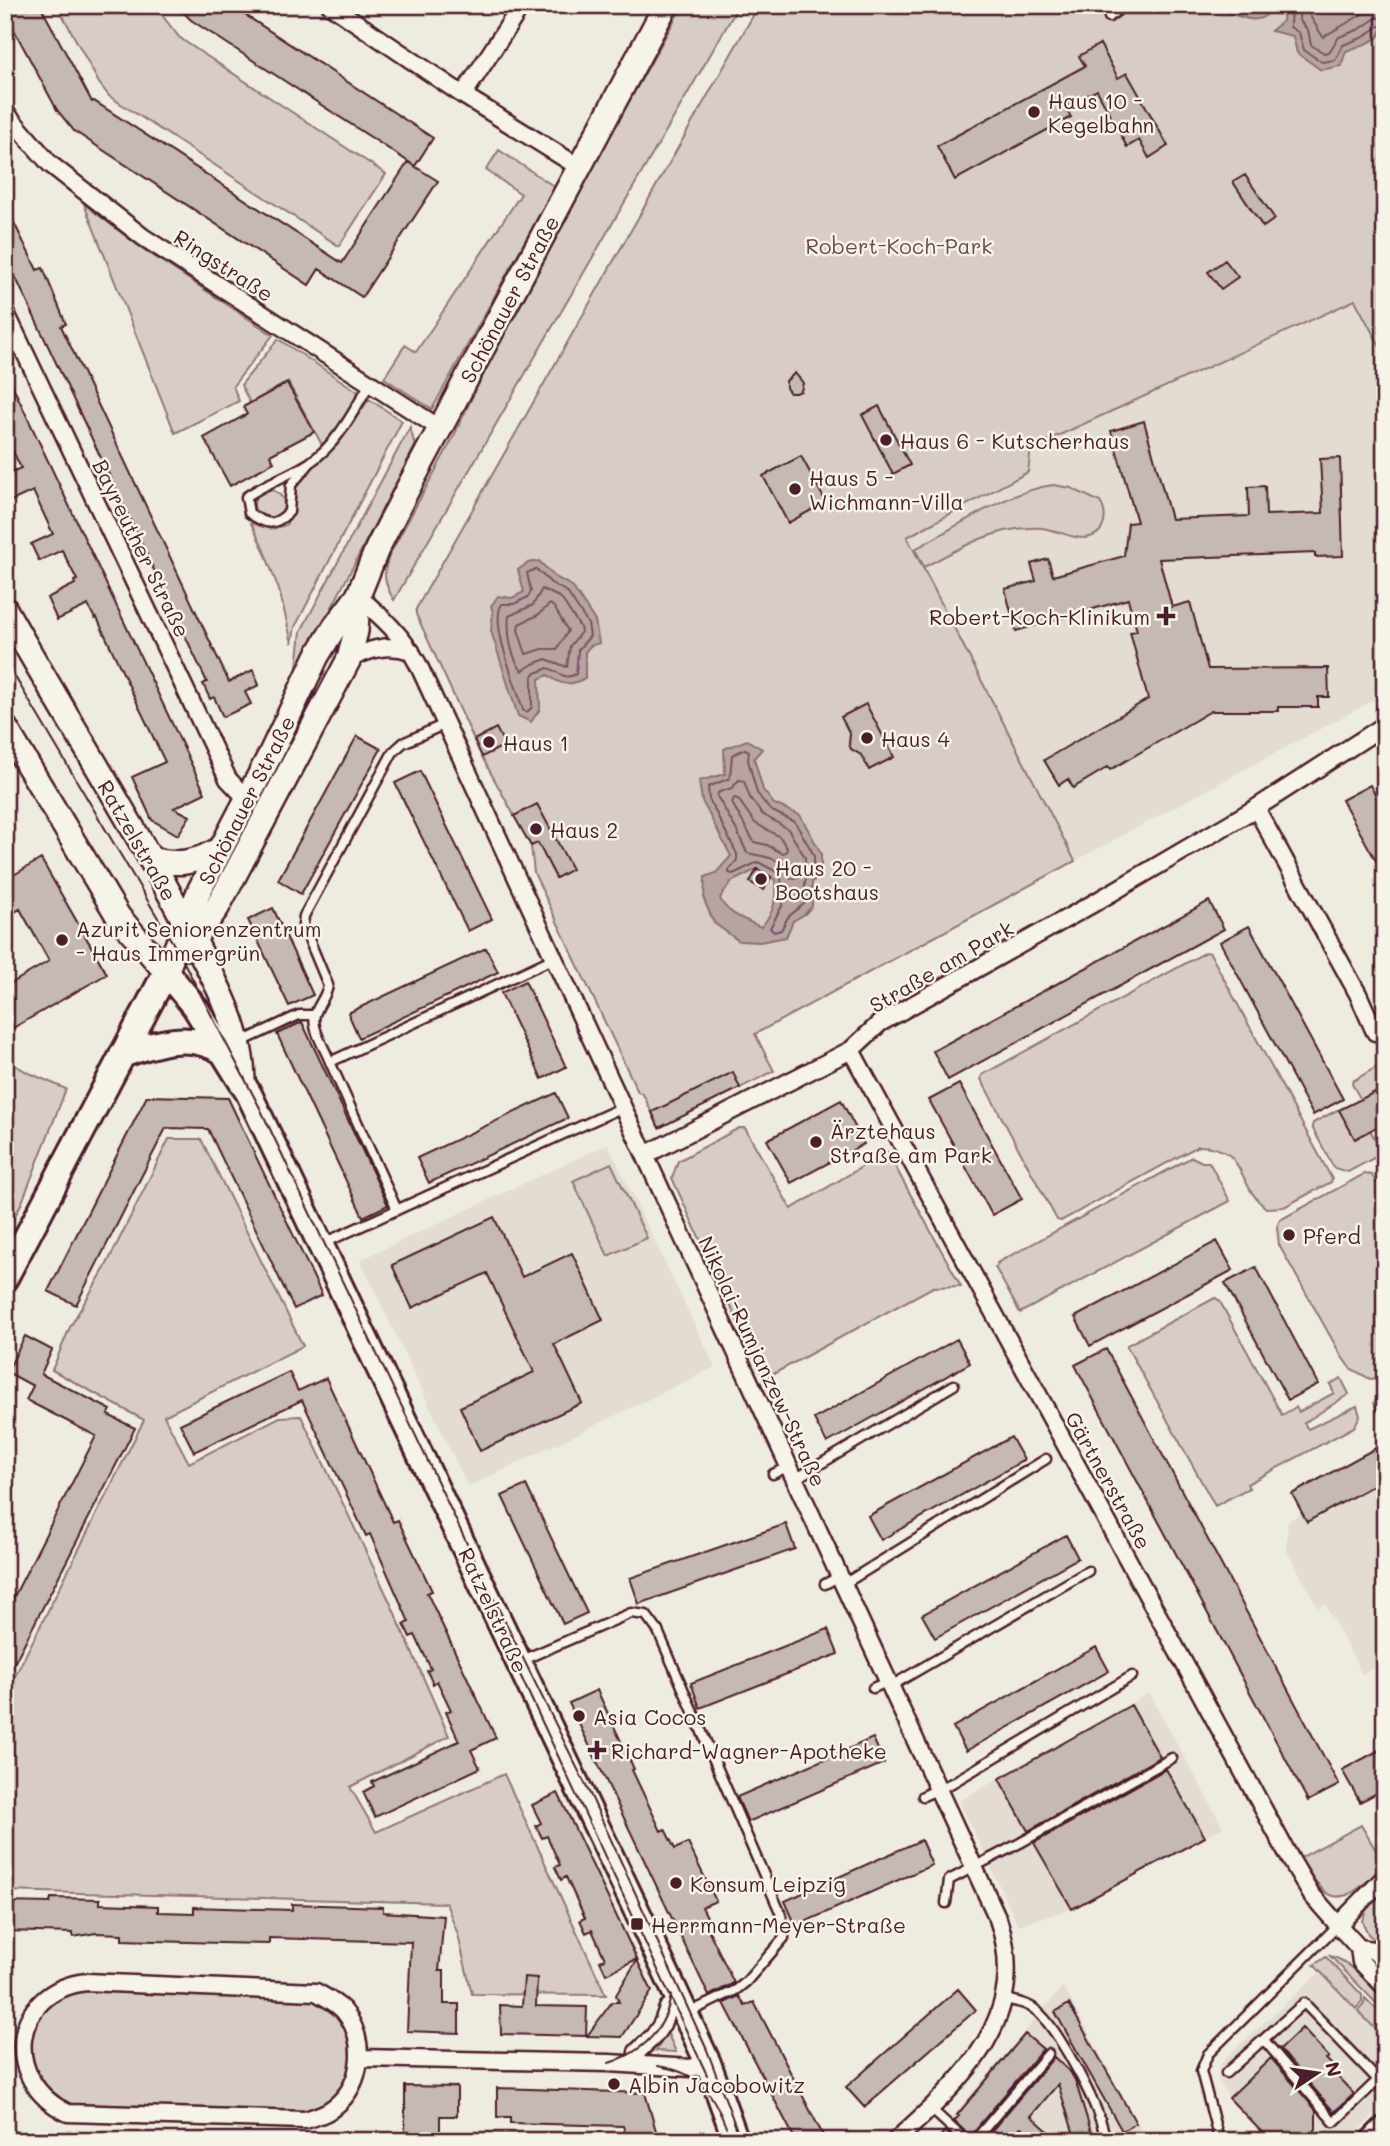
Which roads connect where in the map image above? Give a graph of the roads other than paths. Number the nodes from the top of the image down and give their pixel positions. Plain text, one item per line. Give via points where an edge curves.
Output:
1 (330, 5) edge
2 (522, 5) edge
3 (666, 5) edge
4 (1117, 11) dead end
5 (1109, 17) dead end
6 (463, 95) junction
7 (5, 112) edge
8 (579, 167) junction
9 (5, 311) edge
10 (369, 385) junction
11 (441, 429) junction
12 (310, 463) junction
13 (358, 596) junction
14 (5, 609) edge
15 (411, 651) junction
16 (349, 659) junction
17 (445, 724) junction
18 (1385, 725) edge
19 (5, 727) edge
20 (247, 799) junction
21 (1256, 808) junction
22 (220, 849) junction
23 (150, 859) junction
24 (190, 932) junction
25 (554, 958) junction
26 (166, 972) junction
27 (314, 1015) junction
28 (1375, 1032) dead end
29 (231, 1048) junction
30 (851, 1050) junction
31 (122, 1055) junction
32 (330, 1062) junction
33 (623, 1107) junction
34 (645, 1155) junction
35 (397, 1210) junction
36 (321, 1244) junction
37 (5, 1278) edge
38 (954, 1385) dead end
39 (1046, 1459) dead end
40 (792, 1473) junction
41 (773, 1474) dead end
42 (1088, 1571) dead end
43 (836, 1581) junction
44 (518, 1661) junction
45 (1132, 1676) dead end
46 (890, 1684) junction
47 (873, 1688) dead end
48 (1172, 1758) dead end
49 (939, 1789) junction
50 (923, 1796) dead end
51 (975, 1867) junction
52 (1385, 1877) edge
53 (946, 1903) dead end
54 (1338, 1925) junction
55 (1359, 1948) junction
56 (1385, 1961) edge
57 (1385, 1987) edge
58 (1005, 1999) junction
59 (683, 2009) junction
60 (1265, 2040) junction
61 (13, 2048) edge
62 (1048, 2054) dead end
63 (360, 2058) junction
64 (708, 2063) junction
65 (636, 2064) junction
66 (1226, 2073) dead end
67 (930, 2108) junction
68 (1385, 2129) edge
69 (1217, 2132) dead end
70 (736, 2141) edge
71 (895, 2141) edge
72 (966, 2141) edge
73 (974, 2141) edge
74 (1015, 2141) edge
75 (1025, 2141) edge
76 (1105, 2141) edge
77 (1373, 2141) edge

1 - 6 street
2 - 6 street
3 - 8 main road, Schönauer Straße
4 - 5 lane
6 - 8 street
7 - 10 street, Ringstraße via 50,164 143,237
8 - 11 main road, Schönauer Straße
9 - 20 street, Bayreuther Straße via 228,779
10 - 11 street, Ringstraße
10 - 12 lane via 339,436
11 - 13 main road, Schönauer Straße via 383,537
12 - 12 lane via 246,497 249,513 267,523 279,522 289,512 291,485
13 - 15 street, Nikolai-Rumjanzew-Straße
13 - 16 main road, Schönauer Straße
13 - 20 main road, Schönauer Straße via 327,639
14 - 23 main road, Ratzelstraße
15 - 16 street via 376,648
15 - 17 street, Nikolai-Rumjanzew-Straße
16 - 24 main road, Schönauer Straße via 217,908
17 - 25 street, Nikolai-Rumjanzew-Straße
17 - 27 lane via 406,741 393,752 304,916 303,925 328,985
18 - 21 street, Straße am Park
19 - 26 main road, Ratzelstraße via 118,916
20 - 22 main road, Schönauer Straße
21 - 28 street
21 - 30 street, Straße am Park via 880,1023
22 - 23 main road via 186,864
22 - 24 main road, Schönauer Straße
23 - 24 main road, Ratzelstraße
24 - 26 main road, Schönauer Straße
24 - 29 main road, Ratzelstraße via 223,999
25 - 32 lane
25 - 33 street, Nikolai-Rumjanzew-Straße
26 - 29 main road, Ratzelstraße
26 - 31 main road, Schönauer Straße
27 - 29 lane via 299,1015
27 - 32 lane
29 - 31 main road via 175,1040
29 - 36 main road, Ratzelstraße
30 - 34 street, Straße am Park
30 - 54 street, Gärtnerstraße via 1274,1830 1311,1894
31 - 37 main road, Schönauer Straße
32 - 35 lane
33 - 34 street, Nikolai-Rumjanzew-Straße
33 - 35 lane
34 - 40 street, Nikolai-Rumjanzew-Straße
35 - 36 lane
36 - 44 main road, Ratzelstraße
38 - 40 lane
39 - 43 lane
40 - 41 lane
40 - 43 street, Nikolai-Rumjanzew-Straße
42 - 46 lane
43 - 46 street, Nikolai-Rumjanzew-Straße
44 - 59 main road, Ratzelstraße
44 - 59 lane via 626,1615 646,1615 658,1631 784,1927 782,1941 740,1988
45 - 49 lane
46 - 47 lane
46 - 49 street, Nikolai-Rumjanzew-Straße
48 - 51 lane
49 - 50 lane
49 - 51 street, Nikolai-Rumjanzew-Straße
51 - 53 lane via 949,1880
51 - 58 street, Nikolai-Rumjanzew-Straße via 1004,1936
52 - 54 street
54 - 55 street, Gärtnerstraße
54 - 69 lane via 1208,2054 1201,2071
55 - 56 street, Gärtnerstraße via 1373,1950
55 - 57 street, Gärtnerstraße via 1361,1962
58 - 67 street, Nikolai-Rumjanzew-Straße via 984,2045
58 - 76 lane via 1031,2007 1052,2028 1098,2115
59 - 64 main road, Ratzelstraße
59 - 65 street via 668,2008 663,2024 637,2052
60 - 60 lane via 1334,2122 1378,2080 1304,2003
60 - 66 lane
61 - 63 street via 40,2096 68,2113 291,2120 324,2114 343,2099 355,2080
61 - 63 street via 44,1997 71,1983 87,1982 316,1992 336,2003 351,2022
62 - 73 lane
63 - 65 street
64 - 65 street via 691,2068
64 - 70 main road, Ratzelstraße
67 - 71 street, Nikolai-Rumjanzew-Straße
67 - 72 lane
68 - 77 main road
74 - 75 lane via 1019,2136

